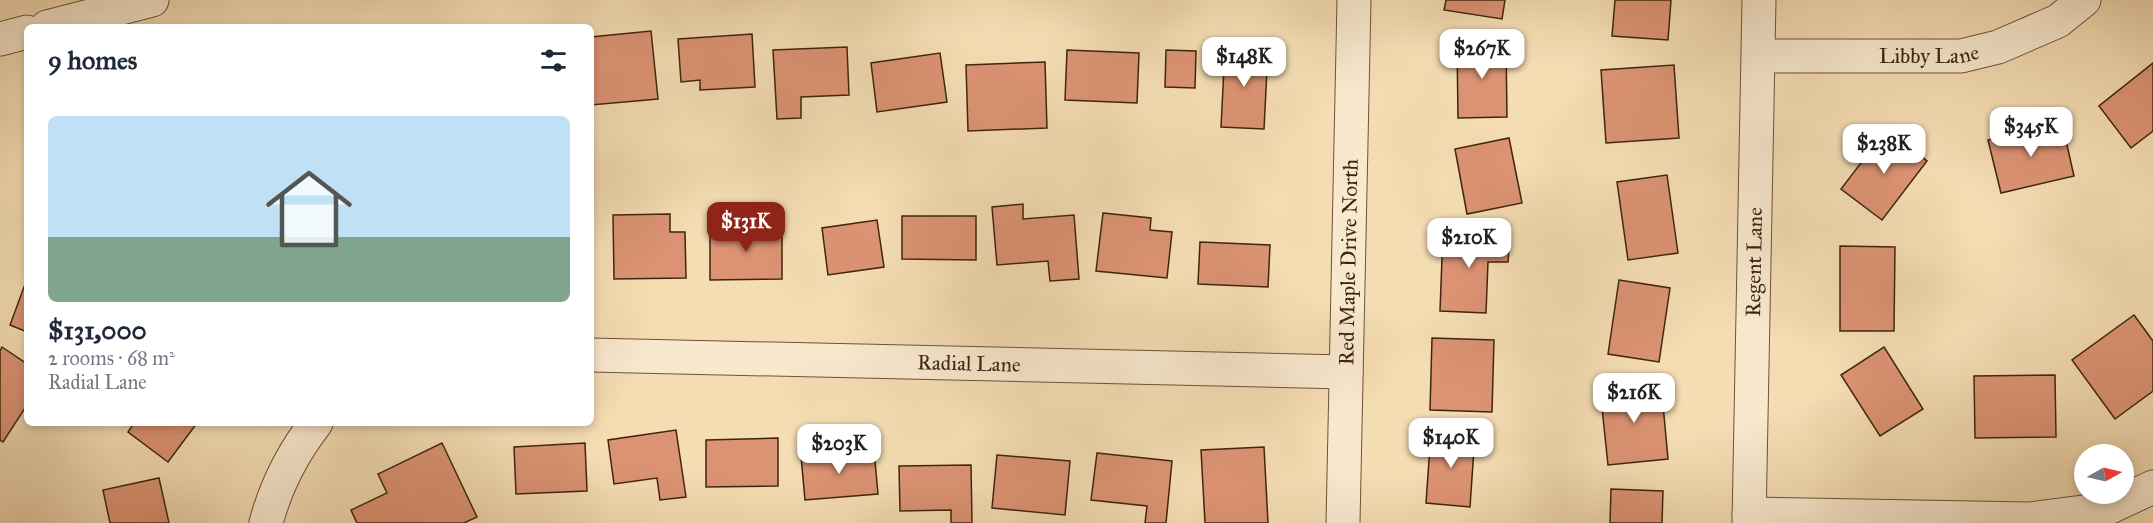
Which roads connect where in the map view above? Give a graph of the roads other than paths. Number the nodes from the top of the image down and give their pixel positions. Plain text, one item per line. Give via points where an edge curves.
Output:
1 (152, 0) edge
2 (1354, 0) edge
3 (1760, 0) edge
4 (2084, 0) edge
5 (59, 24) edge
6 (24, 33) edge
7 (0, 39) edge
8 (1759, 56) junction
9 (594, 355) edge
10 (1346, 372) junction
11 (314, 426) edge
12 (2153, 487) edge
13 (1749, 518) edge
14 (266, 523) edge
15 (1343, 523) edge

1 - 5 street
2 - 10 street, Red Maple Drive North
3 - 8 street, Regent Lane
4 - 8 street, Libby Lane via 2058,21 1998,47 1960,56
6 - 7 street
8 - 13 street, Regent Lane
9 - 10 street, Radial Lane
10 - 15 street, Red Maple Drive North
11 - 14 street via 295,451 272,499
12 - 13 street via 2106,509 2029,519

